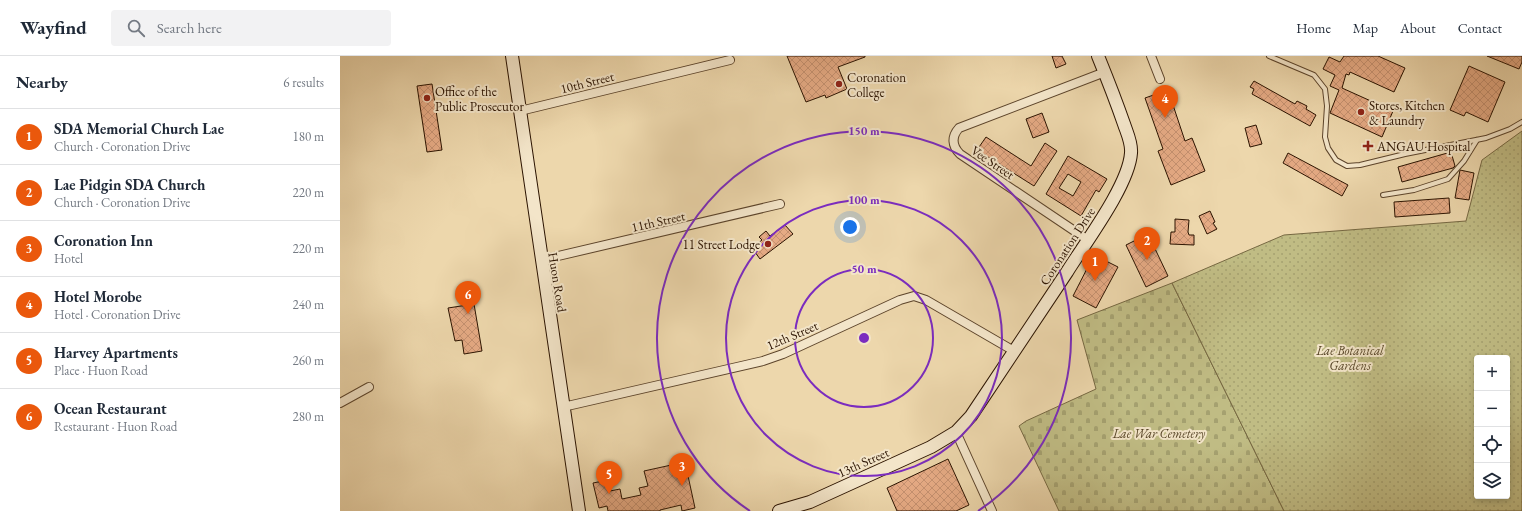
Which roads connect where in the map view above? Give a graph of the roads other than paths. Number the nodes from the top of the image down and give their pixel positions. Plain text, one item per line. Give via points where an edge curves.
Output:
1 (512, 56) edge
2 (1098, 56) edge
3 (1151, 56) edge
4 (1269, 56) edge
5 (730, 60) dead end
6 (1105, 72) junction
7 (1160, 79) dead end
8 (520, 111) junction
9 (1522, 122) edge
10 (1477, 140) junction
11 (1383, 195) dead end
12 (780, 204) dead end
13 (1088, 240) junction
14 (541, 260) junction
15 (1014, 351) junction
16 (369, 387) dead end
17 (340, 402) edge
18 (563, 407) junction
19 (956, 432) junction
20 (579, 511) edge
21 (779, 511) edge
22 (992, 511) edge

1 - 8 street, Huon Road
2 - 6 street, Coronation Drive
3 - 7 street
4 - 10 lane via 1314,75 1325,89 1327,106 1324,137 1336,160 1346,166
5 - 8 street, 10th Street
6 - 13 street, Coronation Drive via 1132,152 1125,177
6 - 13 street, Vee Street via 959,128 953,141 960,154
8 - 14 street, Huon Road
9 - 10 lane via 1510,129
10 - 11 lane via 1464,161 1448,179 1414,190
12 - 14 street, 11th Street
13 - 15 street, Coronation Drive
14 - 18 street, Huon Road
15 - 18 street, 12th Street via 926,300 914,296 763,361
15 - 19 street, Coronation Drive via 971,416
16 - 17 street
18 - 20 street, Huon Road
19 - 21 street, 13th Street via 931,447 810,502
19 - 22 street

